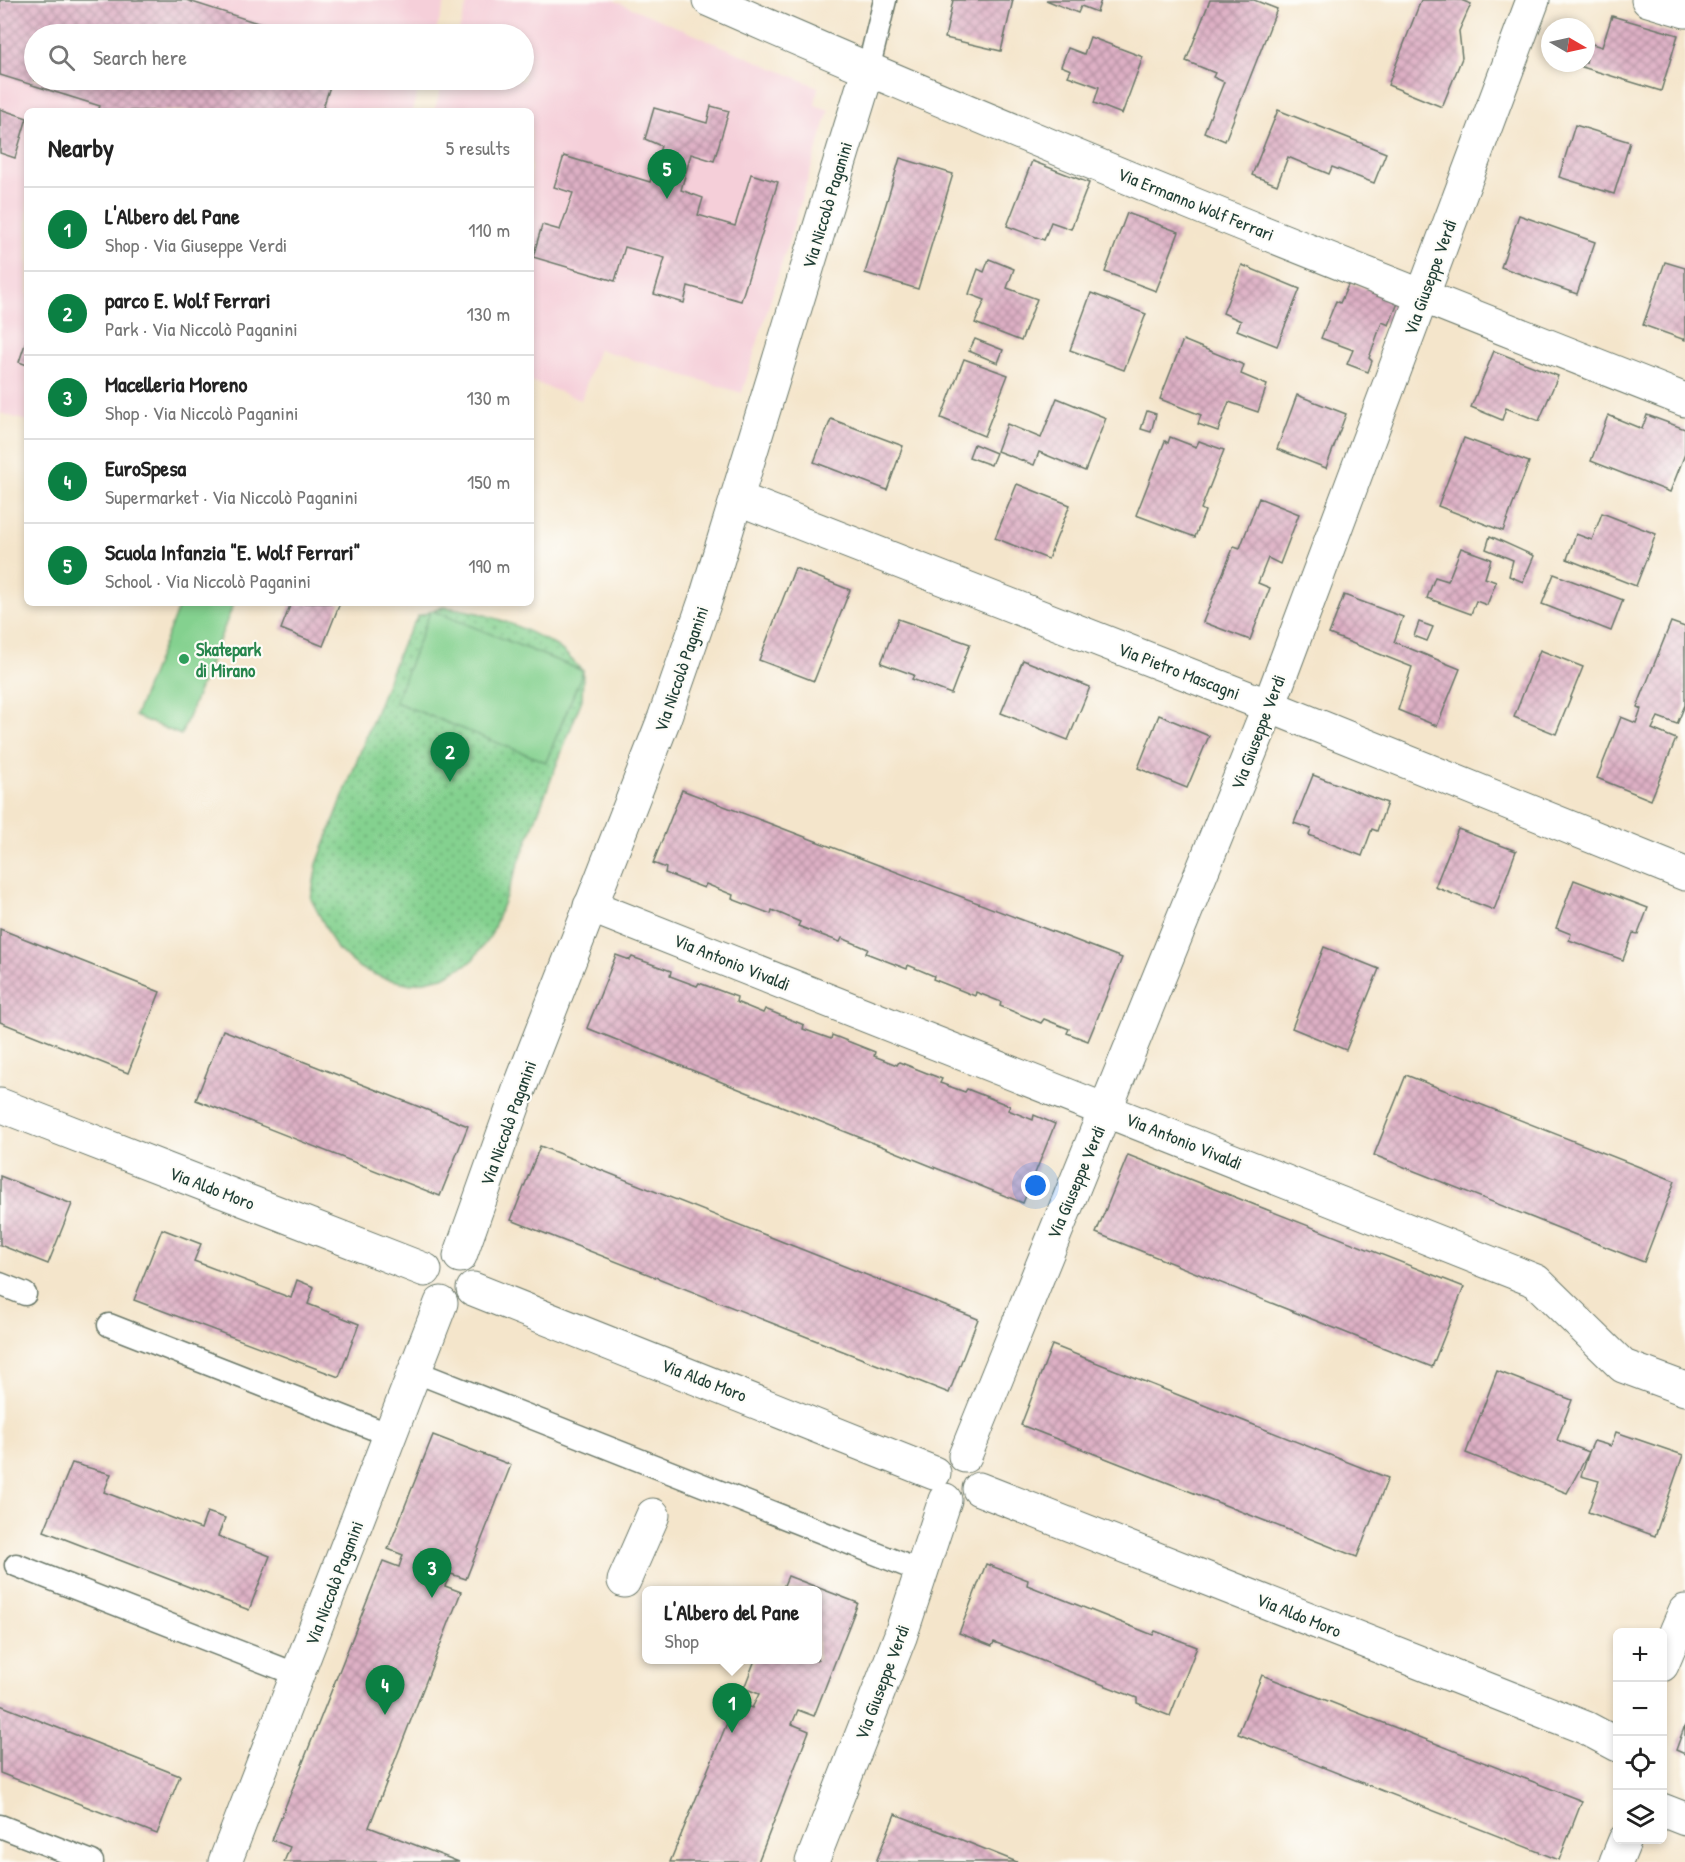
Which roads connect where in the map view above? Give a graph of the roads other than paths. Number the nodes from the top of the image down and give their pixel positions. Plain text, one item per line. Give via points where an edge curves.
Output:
1 (709, 0) edge
2 (885, 0) edge
3 (1533, 0) edge
4 (1648, 0) edge
5 (1685, 12) edge
6 (868, 70) junction
7 (1423, 297) junction
8 (1685, 400) edge
9 (739, 499) junction
10 (1269, 706) junction
11 (1685, 874) edge
12 (590, 906) junction
13 (0, 1106) edge
14 (1106, 1110) junction
15 (460, 1256) junction
16 (425, 1270) junction
17 (0, 1284) edge
18 (472, 1289) junction
19 (25, 1294) dead end
20 (441, 1303) junction
21 (109, 1325) dead end
22 (414, 1371) junction
23 (1685, 1389) edge
24 (390, 1435) junction
25 (965, 1456) junction
26 (940, 1486) junction
27 (979, 1489) junction
28 (653, 1515) dead end
29 (16, 1565) dead end
30 (920, 1571) junction
31 (624, 1581) dead end
32 (1685, 1611) edge
33 (1667, 1653) edge
34 (298, 1675) junction
35 (1613, 1743) edge
36 (1667, 1812) edge
37 (1685, 1819) edge
38 (0, 1826) edge
39 (1623, 1844) edge
40 (93, 1862) edge
41 (225, 1862) edge
42 (812, 1862) edge
43 (1616, 1862) edge

1 - 6 street, Via Ermanno Wolf Ferrari
2 - 6 lane
3 - 7 street, Via Giuseppe Verdi
4 - 5 street
6 - 7 street, Via Ermanno Wolf Ferrari
6 - 9 street, Via Niccolò Paganini
7 - 8 street, Via Ermanno Wolf Ferrari
7 - 10 street, Via Giuseppe Verdi
9 - 10 street, Via Pietro Mascagni
9 - 12 street, Via Niccolò Paganini via 664,719
10 - 11 street, Via Pietro Mascagni
10 - 14 street, Via Giuseppe Verdi
12 - 14 street, Via Antonio Vivaldi
12 - 15 street, Via Niccolò Paganini
13 - 16 street, Via Aldo Moro
14 - 23 street, Via Antonio Vivaldi via 1536,1281 1623,1366
14 - 25 street, Via Giuseppe Verdi
15 - 16 street via 442,1254 428,1263
15 - 18 street via 474,1273
16 - 20 street via 425,1288
17 - 19 lane
18 - 20 street via 461,1302
18 - 26 street, Via Aldo Moro
20 - 22 street, Via Niccolò Paganini
21 - 24 lane
22 - 24 street, Via Niccolò Paganini
22 - 30 lane
24 - 34 street, Via Niccolò Paganini
25 - 26 street via 949,1456 937,1466
25 - 27 street via 977,1466
26 - 27 street via 960,1503
26 - 30 street, Via Giuseppe Verdi
27 - 35 street, Via Aldo Moro via 1586,1728
28 - 31 street
29 - 34 lane
30 - 42 street, Via Giuseppe Verdi via 900,1637
32 - 33 street
34 - 41 street, Via Niccolò Paganini
36 - 37 street
38 - 40 lane
39 - 43 street

